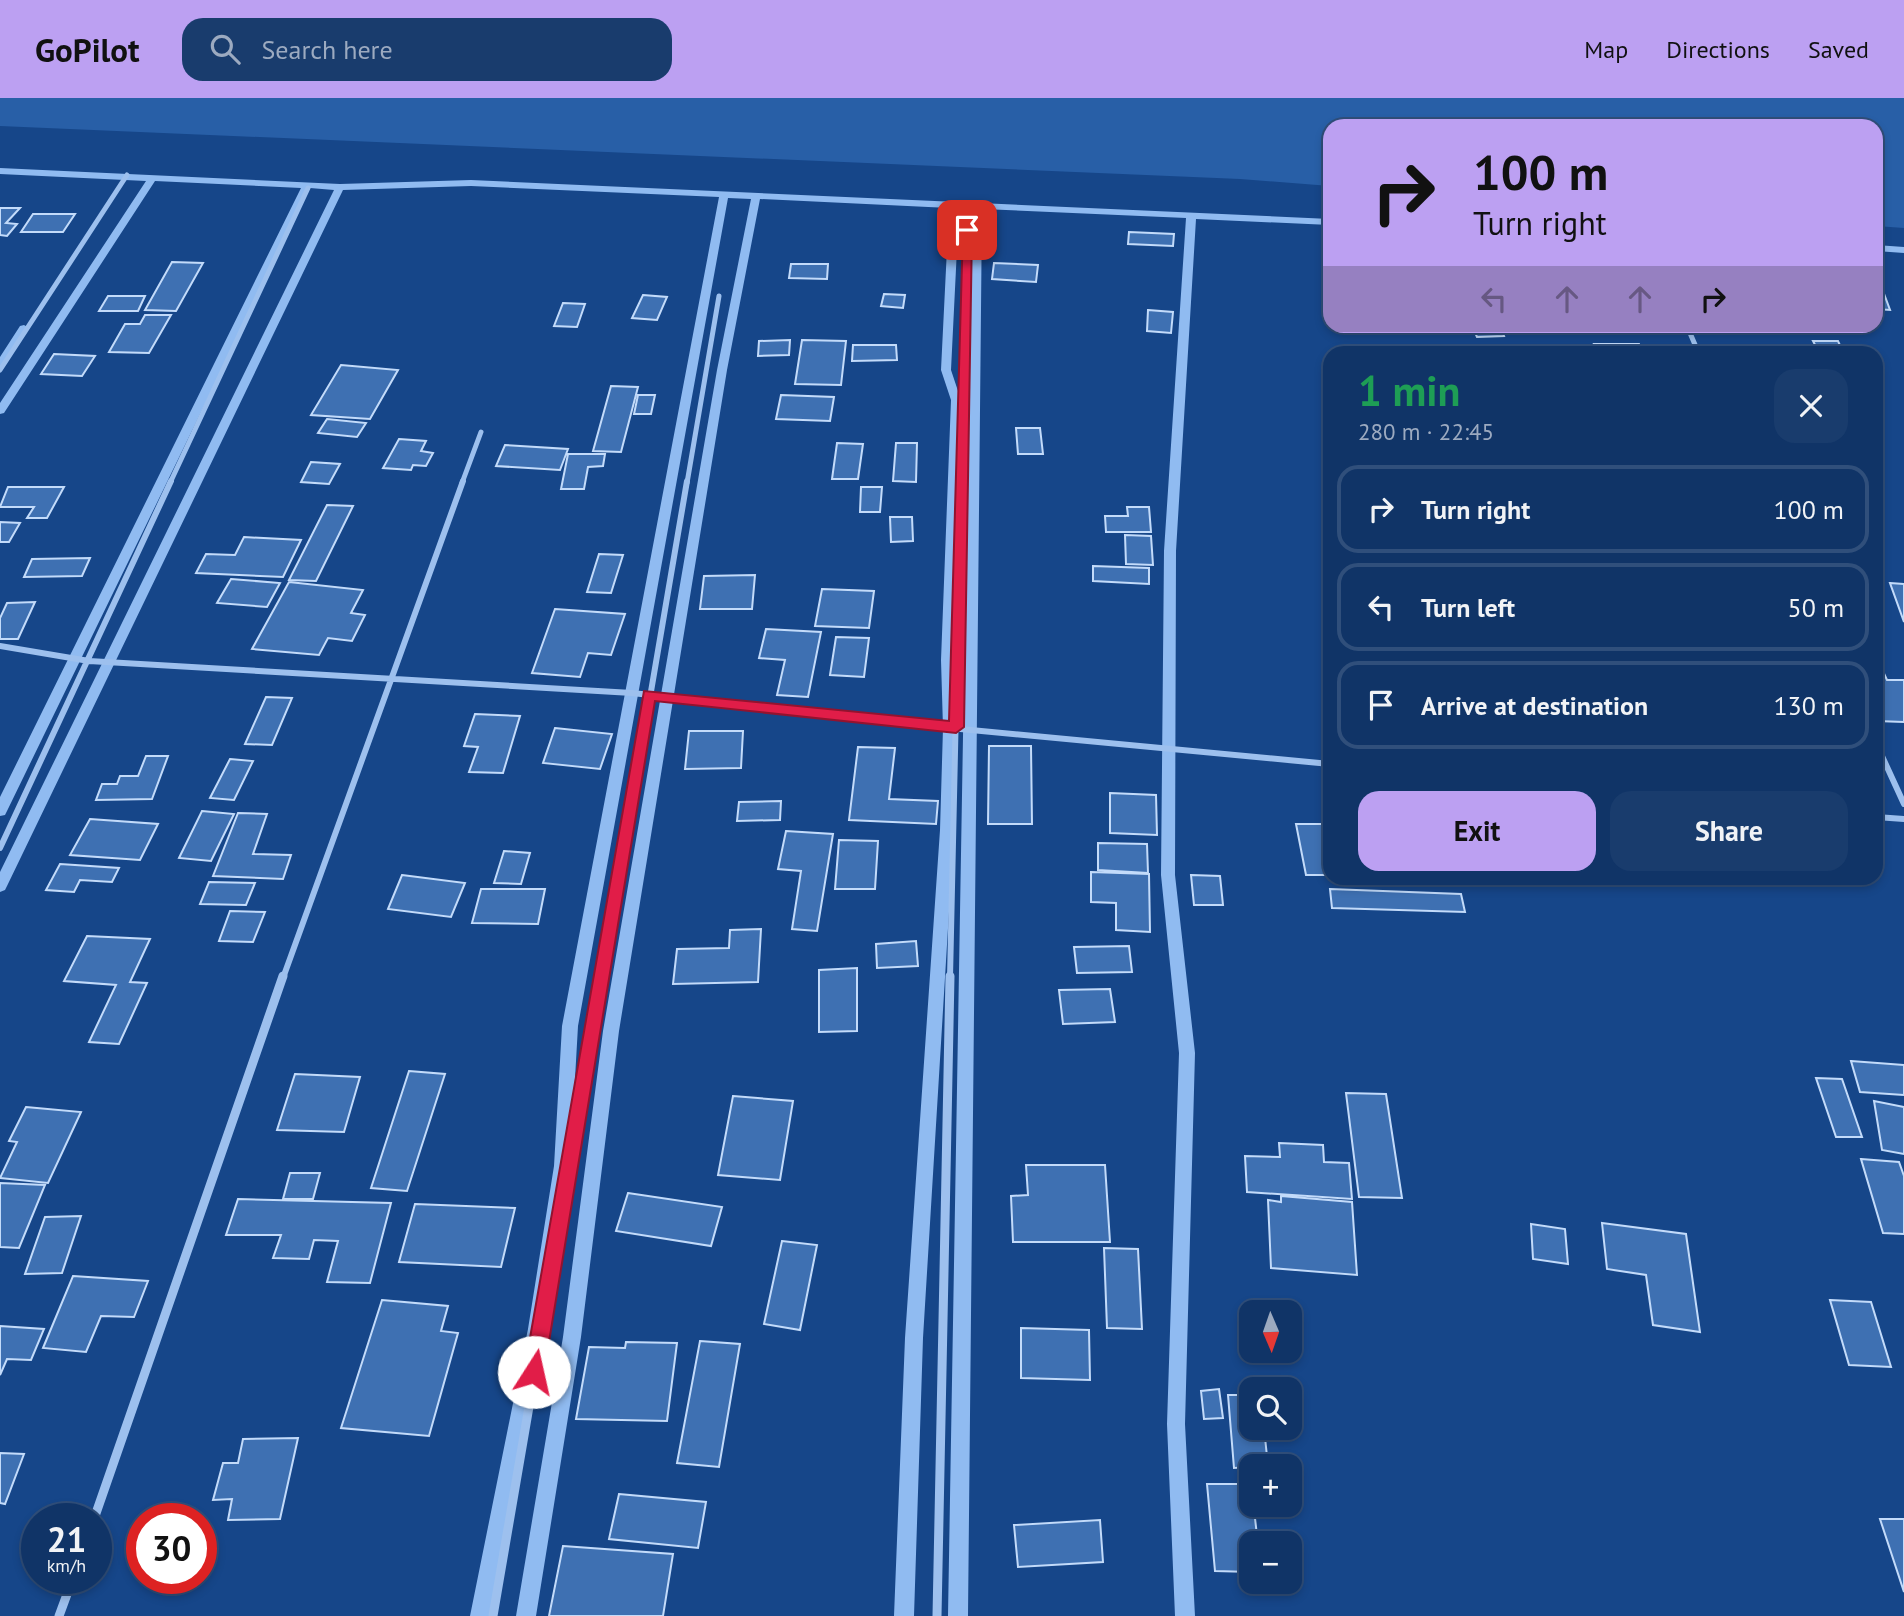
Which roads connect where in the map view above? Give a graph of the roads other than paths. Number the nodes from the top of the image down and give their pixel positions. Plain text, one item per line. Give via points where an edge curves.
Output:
1 (127, 175) dead end
2 (308, 188) dead end
3 (967, 230) dead end
4 (719, 296) dead end
5 (0, 370) edge
6 (481, 432) dead end
7 (0, 646) edge
8 (89, 661) junction
9 (387, 677) junction
10 (649, 695) junction
11 (956, 727) junction
12 (1883, 758) edge
13 (1323, 763) edge
14 (1904, 804) edge
15 (1883, 818) edge
16 (1904, 819) edge
17 (0, 848) edge
18 (100, 1503) edge
19 (67, 1594) edge
20 (59, 1616) edge
21 (493, 1616) edge
22 (937, 1616) edge

1 - 5 street
2 - 8 street
3 - 11 street
4 - 10 street
6 - 9 street
7 - 8 street
8 - 9 street
8 - 17 street
9 - 10 street
9 - 18 street
10 - 11 street
10 - 21 street
11 - 13 street
11 - 22 street
12 - 14 street
15 - 16 street
19 - 20 street

